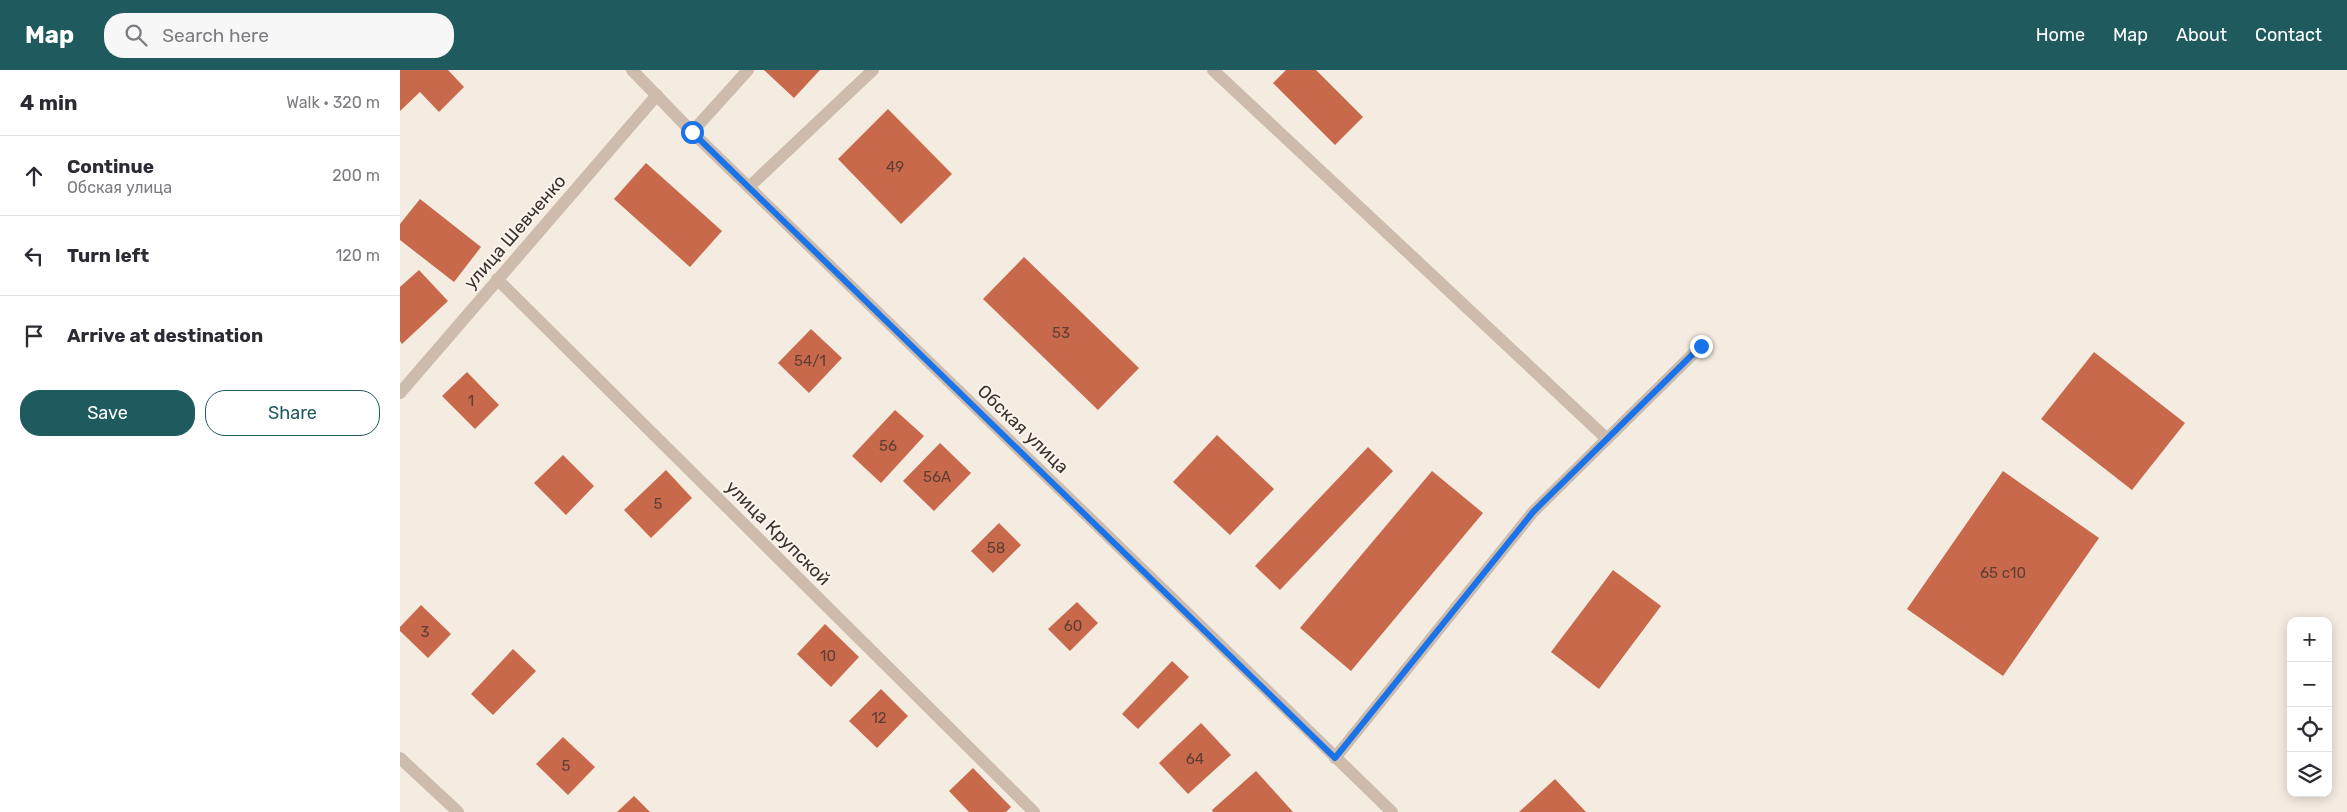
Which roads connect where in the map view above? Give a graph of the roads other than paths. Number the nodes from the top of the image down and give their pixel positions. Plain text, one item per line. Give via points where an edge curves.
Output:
1 (632, 70) edge
2 (748, 70) edge
3 (873, 70) edge
4 (1213, 70) edge
5 (656, 95) junction
6 (692, 132) junction
7 (749, 187) junction
8 (497, 279) junction
9 (1701, 346) dead end
10 (400, 393) edge
11 (1607, 439) junction
12 (400, 758) edge
13 (1335, 758) junction
14 (458, 812) edge
15 (1034, 812) edge
16 (1392, 812) edge

1 - 5 street, Обская улица
2 - 6 street
3 - 7 street
4 - 11 street
5 - 6 street, Обская улица
5 - 8 street, улица Шевченко
6 - 7 street, Обская улица
7 - 13 street, Обская улица
8 - 10 street, улица Шевченко
8 - 15 street, улица Крупской
9 - 11 street
11 - 13 street via 1533,512
12 - 14 street
13 - 16 street, Обская улица

